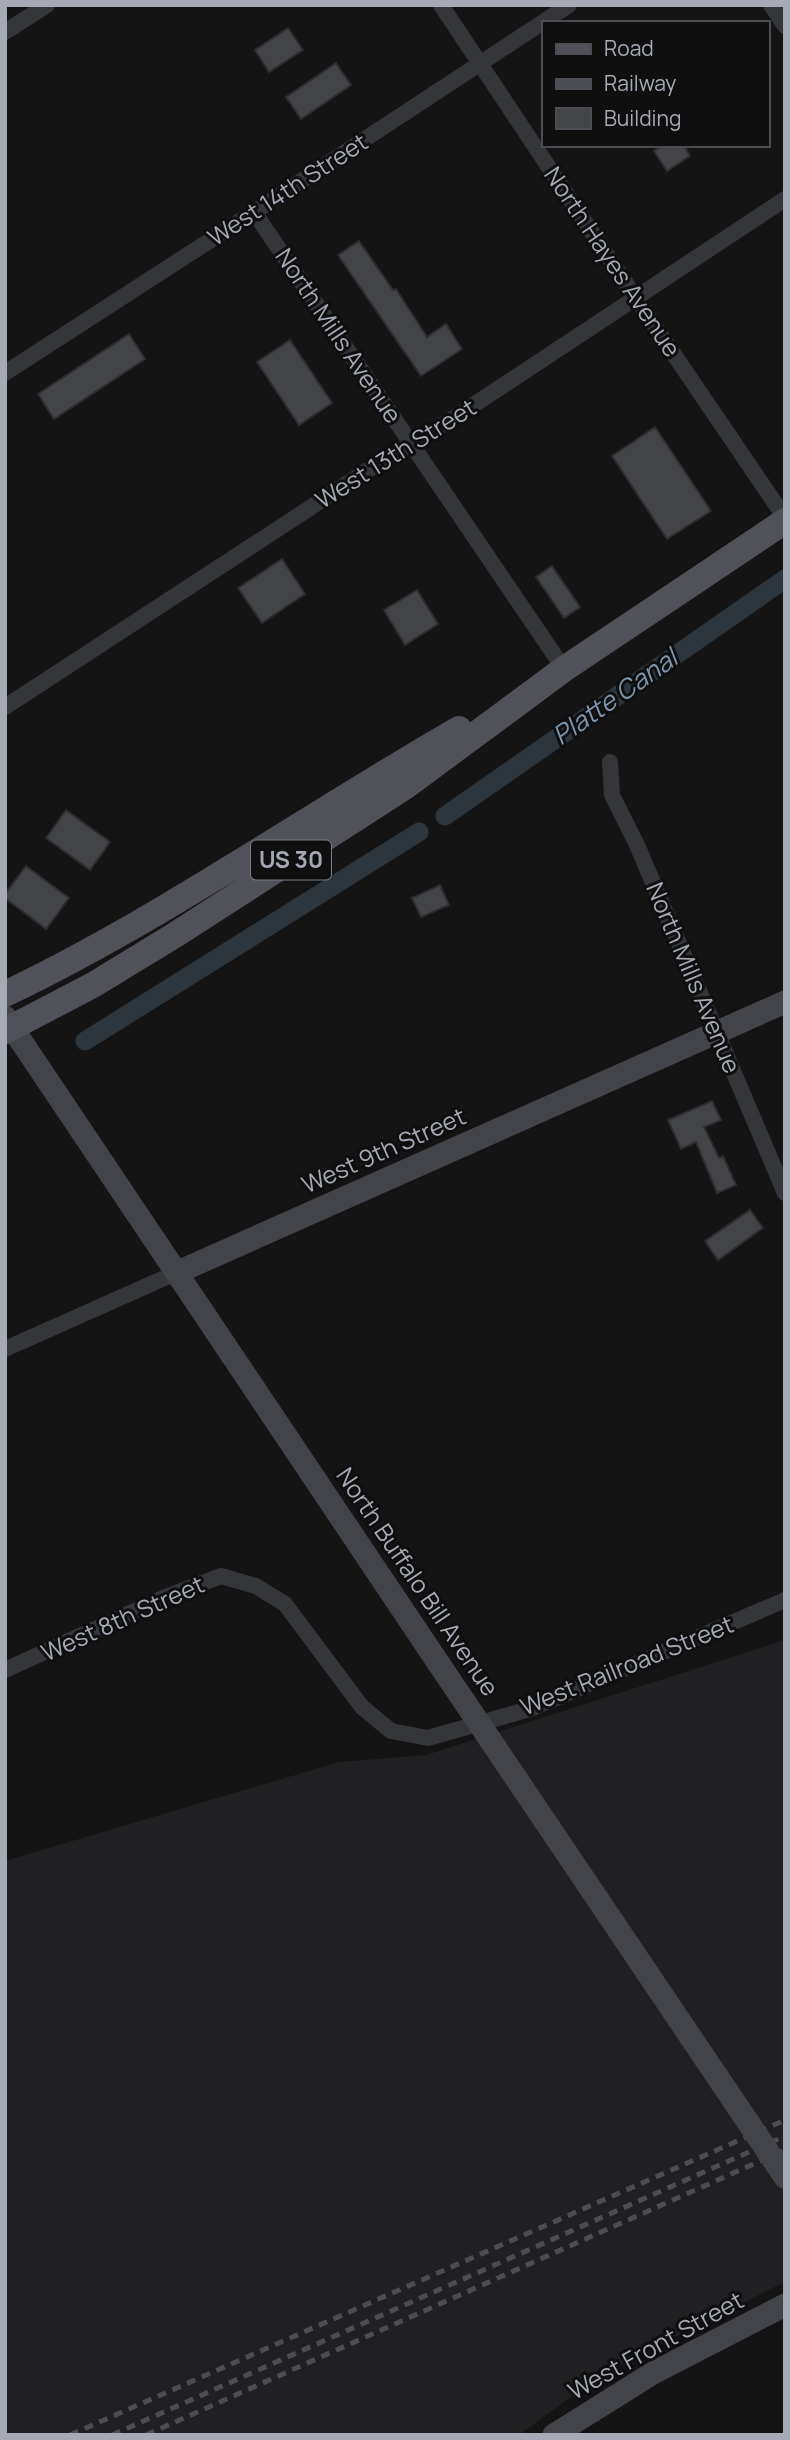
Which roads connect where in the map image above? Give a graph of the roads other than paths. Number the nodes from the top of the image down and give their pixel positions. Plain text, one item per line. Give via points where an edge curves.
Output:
1 (47, 5) edge
2 (441, 5) edge
3 (569, 5) edge
4 (771, 5) edge
5 (545, 21) edge
6 (542, 23) edge
7 (785, 26) edge
8 (5, 32) edge
9 (479, 64) junction
10 (785, 199) edge
11 (254, 212) junction
12 (635, 297) junction
13 (5, 373) edge
14 (411, 444) junction
15 (785, 519) edge
16 (564, 669) junction
17 (5, 707) edge
18 (610, 762) dead end
19 (5, 994) edge
20 (785, 1002) edge
21 (8, 1025) edge
22 (716, 1032) junction
23 (785, 1193) edge
24 (178, 1272) junction
25 (5, 1349) edge
26 (785, 1601) edge
27 (5, 1671) edge
28 (428, 1738) joint
29 (785, 2177) edge
30 (785, 2305) edge
31 (554, 2435) edge

1 - 8 street
2 - 9 street, North Hayes Avenue
3 - 5 street, West 14th Street
4 - 7 street
6 - 9 street, West 14th Street
9 - 11 street, West 14th Street
9 - 12 street, North Hayes Avenue
10 - 12 street, West 13th Street
11 - 13 street, West 14th Street
11 - 14 street, North Mills Avenue
12 - 14 street, West 13th Street
12 - 15 street, North Hayes Avenue
14 - 16 street, North Mills Avenue
14 - 17 street, West 13th Street
15 - 16 main road, US 30
16 - 19 main road, US 30 via 393,767 166,909
16 - 21 main road, US 30 via 395,793 129,964
18 - 22 street, North Mills Avenue via 612,795
20 - 22 main road, West 9th Street
21 - 24 main road, North Buffalo Bill Avenue
22 - 23 street, North Mills Avenue
22 - 24 main road, West 9th Street
24 - 25 street, West 9th Street
24 - 29 main road, North Buffalo Bill Avenue, bridge
26 - 28 street, West Railroad Street via 533,1708
27 - 28 street, West 8th Street via 221,1576 256,1586 285,1604 362,1707 391,1731
30 - 31 main road, West Front Street via 653,2373

